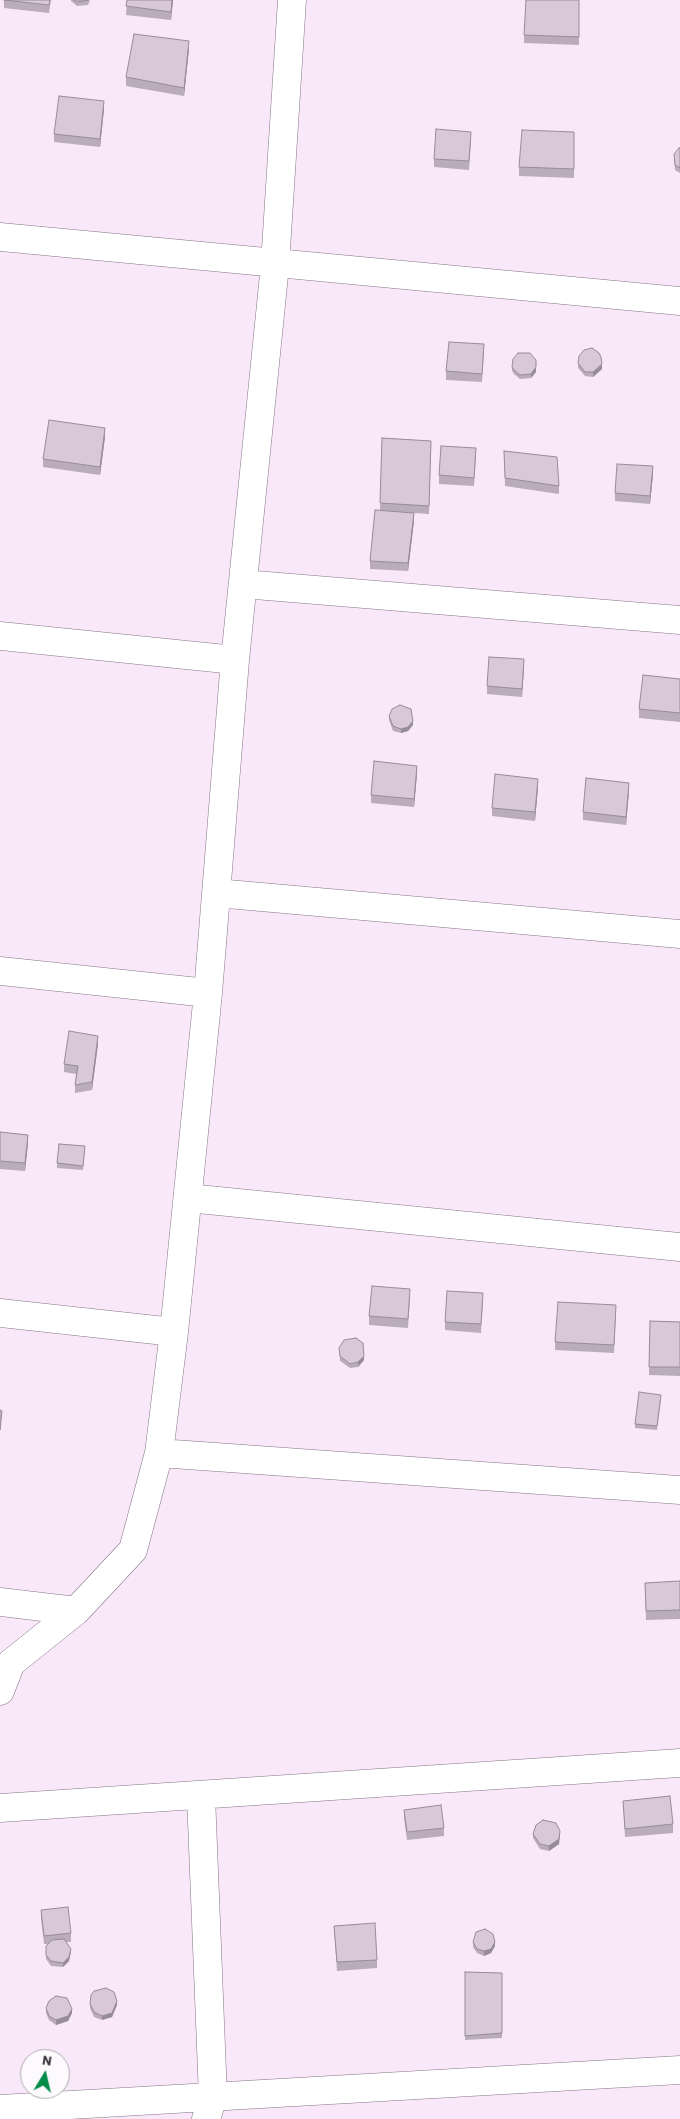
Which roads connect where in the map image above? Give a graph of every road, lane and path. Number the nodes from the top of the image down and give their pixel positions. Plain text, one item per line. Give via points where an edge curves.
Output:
1 (292, 0) edge
2 (0, 237) edge
3 (275, 264) junction
4 (680, 301) edge
5 (243, 584) junction
6 (680, 620) edge
7 (0, 636) edge
8 (235, 660) junction
9 (216, 893) junction
10 (680, 934) edge
11 (0, 971) edge
12 (208, 993) junction
13 (188, 1198) junction
14 (680, 1247) edge
15 (0, 1313) edge
16 (174, 1332) junction
17 (159, 1453) junction
18 (680, 1490) edge
19 (0, 1602) edge
20 (76, 1611) junction
21 (0, 1691) edge
22 (680, 1763) edge
23 (201, 1796) junction
24 (0, 1808) edge
25 (680, 2070) edge
26 (209, 2108) edge
27 (0, 2109) edge
28 (42, 2113) edge

1 - 3 street
2 - 3 street
3 - 4 street
3 - 5 street
5 - 6 street
5 - 8 street
7 - 8 street
8 - 9 street
9 - 10 street
9 - 12 street
11 - 12 street
12 - 13 street
13 - 14 street
13 - 16 street
15 - 16 street
16 - 17 street
17 - 18 street
17 - 20 street via 132,1550
19 - 20 street
20 - 21 street via 11,1663
22 - 23 street
23 - 24 street
23 - 26 street
25 - 26 street
26 - 28 street
27 - 28 street

